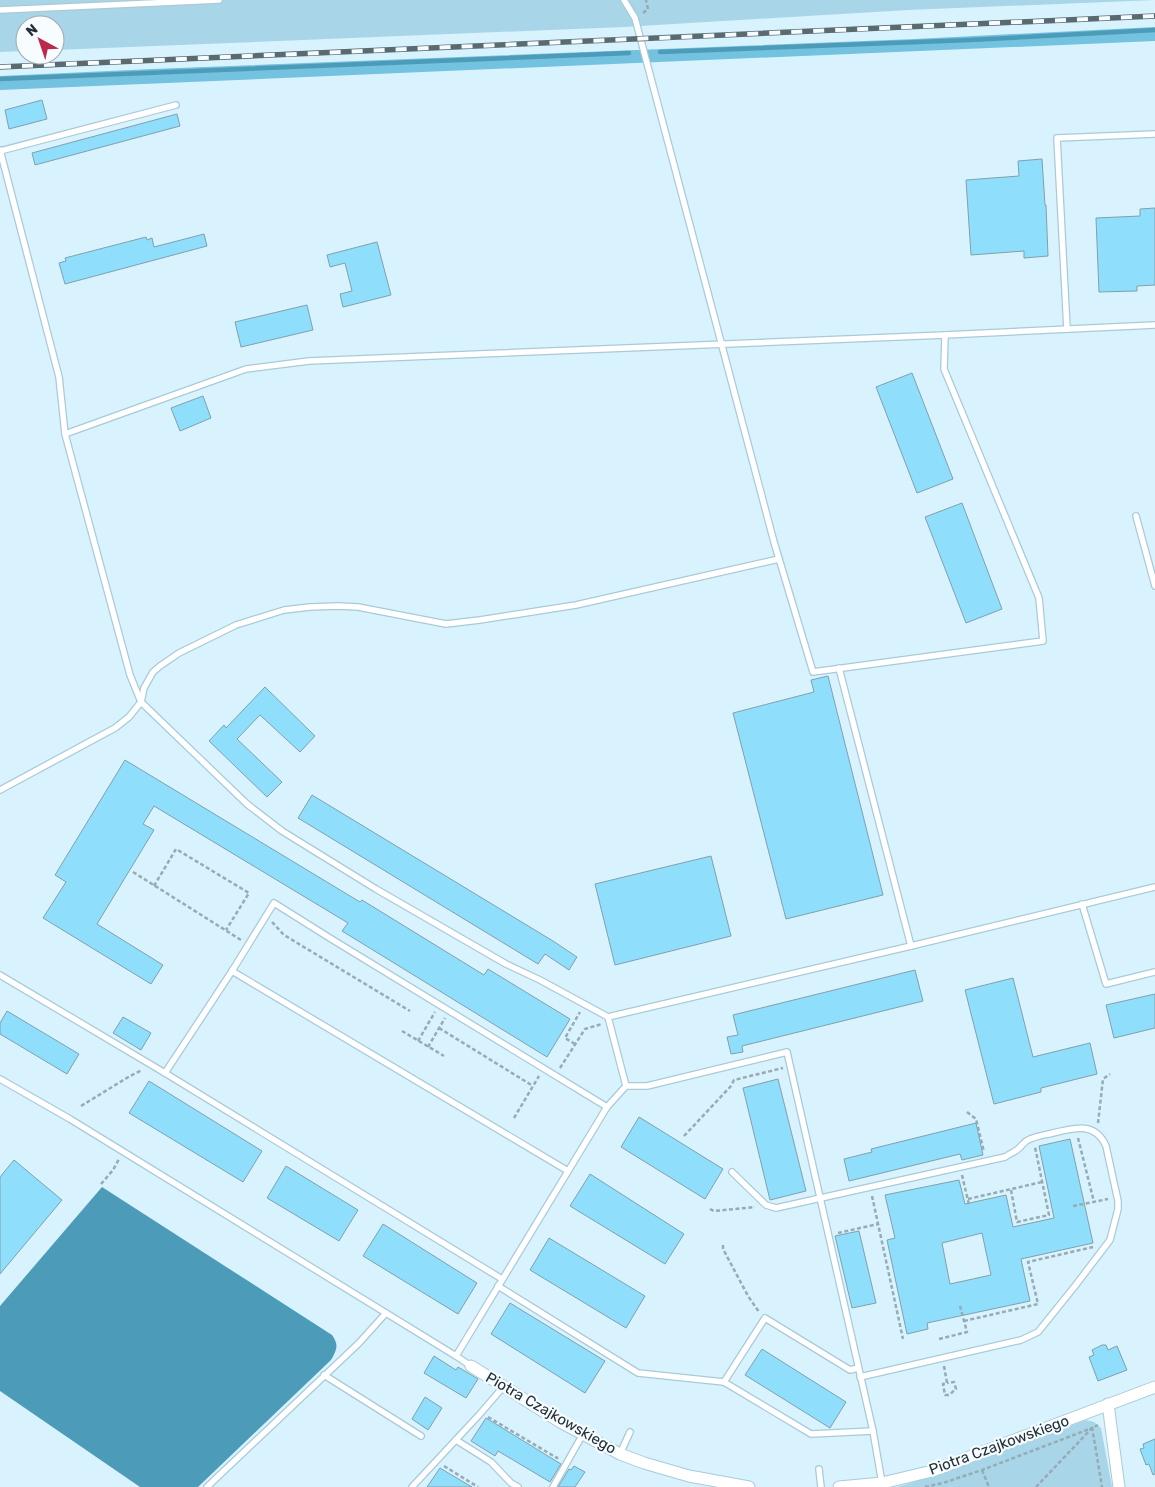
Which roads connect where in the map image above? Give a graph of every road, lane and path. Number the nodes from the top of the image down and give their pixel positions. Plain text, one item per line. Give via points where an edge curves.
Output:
1 (219, 0) edge
2 (624, 0) edge
3 (646, 0) edge
4 (0, 10) edge
5 (635, 18) junction
6 (176, 105) dead end
7 (1155, 134) edge
8 (0, 151) edge
9 (1155, 325) edge
10 (1067, 329) junction
11 (944, 335) junction
12 (722, 343) junction
13 (65, 434) junction
14 (1136, 516) dead end
15 (779, 559) junction
16 (1155, 586) edge
17 (839, 668) junction
18 (141, 702) junction
19 (0, 790) edge
20 (133, 872) dead end
21 (154, 886) junction
22 (1155, 887) edge
23 (1082, 904) junction
24 (267, 916) junction
25 (226, 930) junction
26 (249, 945) junction
27 (911, 946) junction
28 (232, 971) junction
29 (1155, 972) edge
30 (0, 975) edge
31 (439, 1004) junction
32 (584, 1004) junction
33 (449, 1010) junction
34 (410, 1011) dead end
35 (608, 1018) junction
36 (439, 1028) junction
37 (402, 1031) dead end
38 (418, 1041) junction
39 (575, 1044) junction
40 (428, 1047) junction
41 (444, 1056) dead end
42 (147, 1063) junction
43 (790, 1066) junction
44 (543, 1068) junction
45 (165, 1073) junction
46 (1110, 1074) dead end
47 (555, 1076) junction
48 (0, 1079) edge
49 (533, 1086) junction
50 (626, 1086) junction
51 (81, 1106) dead end
52 (607, 1107) junction
53 (967, 1112) dead end
54 (514, 1118) dead end
55 (1093, 1131) junction
56 (684, 1136) dead end
57 (1077, 1136) dead end
58 (1034, 1138) junction
59 (986, 1161) junction
60 (113, 1170) dead end
61 (568, 1171) junction
62 (732, 1172) dead end
63 (963, 1180) dead end
64 (1042, 1182) junction
65 (101, 1184) dead end
66 (870, 1187) junction
67 (1011, 1190) junction
68 (821, 1198) junction
69 (1110, 1198) dead end
70 (968, 1199) junction
71 (1094, 1202) junction
72 (766, 1205) junction
73 (969, 1205) dead end
74 (1073, 1206) dead end
75 (710, 1209) dead end
76 (878, 1224) junction
77 (829, 1235) junction
78 (722, 1245) dead end
79 (1104, 1248) junction
80 (502, 1279) junction
81 (498, 1286) junction
82 (960, 1306) dead end
83 (386, 1313) junction
84 (765, 1318) junction
85 (964, 1321) junction
86 (903, 1339) dead end
87 (939, 1339) dead end
88 (456, 1356) junction
89 (942, 1358) junction
90 (471, 1366) joint
91 (858, 1368) junction
92 (324, 1375) junction
93 (860, 1377) junction
94 (724, 1382) junction
95 (947, 1383) junction
96 (504, 1386) junction
97 (1155, 1387) edge
98 (1108, 1404) junction
99 (491, 1419) dead end
100 (1098, 1425) dead end
101 (1092, 1428) junction
102 (873, 1431) junction
103 (630, 1432) dead end
104 (583, 1434) junction
105 (421, 1436) dead end
106 (456, 1440) junction
107 (620, 1454) junction
108 (557, 1458) dead end
109 (437, 1461) junction
110 (819, 1470) dead end
111 (982, 1470) junction
112 (687, 1481) edge
113 (882, 1482) junction
114 (207, 1487) edge
115 (412, 1487) edge
116 (478, 1487) edge
117 (518, 1487) edge
118 (553, 1487) edge
119 (749, 1487) edge
120 (821, 1487) edge
121 (839, 1487) edge
122 (925, 1487) edge
123 (989, 1487) edge
124 (1036, 1487) edge
125 (1102, 1487) edge
126 (1118, 1487) edge

1 - 4 lane
2 - 5 lane
3 - 5 path via 648,9
5 - 12 lane
6 - 8 lane
7 - 10 lane via 1057,138
8 - 13 lane via 59,377
9 - 10 lane
10 - 11 lane
11 - 12 lane
11 - 17 lane via 944,369 1040,598 1043,641
12 - 13 lane via 309,360 246,369
12 - 15 lane
13 - 18 lane via 130,675
14 - 16 lane
15 - 17 lane via 813,672
15 - 18 lane via 576,605 446,624 338,606 284,610 236,625 179,653 153,672
17 - 27 lane
18 - 19 lane via 130,718 115,728
18 - 32 lane via 247,804 282,831 506,964
20 - 21 path
21 - 25 path
21 - 25 path via 176,849 250,893
22 - 23 lane
23 - 27 lane
23 - 29 lane via 1106,984
24 - 26 lane
24 - 31 lane via 274,903
24 - 34 path via 284,935
25 - 26 path
26 - 28 lane
27 - 35 lane
28 - 45 lane
28 - 61 lane
30 - 42 lane
31 - 33 lane
31 - 38 path
32 - 35 lane
32 - 39 path via 565,1038
33 - 36 path
33 - 44 lane
35 - 39 path via 601,1024 585,1028
35 - 50 lane
36 - 40 path
36 - 49 path
37 - 38 path
38 - 40 path
39 - 47 path
40 - 41 path
42 - 45 lane
42 - 51 path via 142,1071
43 - 50 lane via 787,1052 647,1086
43 - 56 path via 734,1080
43 - 68 lane
44 - 47 lane
44 - 49 path
45 - 80 lane
46 - 55 path via 1103,1079 1099,1122
47 - 52 lane
48 - 83 lane
49 - 54 path
50 - 52 lane
52 - 61 lane
53 - 59 path via 976,1119
55 - 58 lane via 1070,1129
55 - 79 lane via 1106,1146 1118,1201 1114,1228
57 - 71 path
58 - 59 lane via 1005,1157
58 - 64 path
59 - 66 lane
60 - 65 path
61 - 80 lane
62 - 72 lane
63 - 70 path
64 - 67 path
64 - 67 path via 1049,1215 1017,1222
66 - 68 lane
66 - 76 path
67 - 70 path
68 - 72 lane via 776,1208
68 - 77 lane
69 - 71 path
70 - 73 path
71 - 74 path
72 - 75 path
76 - 77 path
76 - 86 path
77 - 91 lane
78 - 84 path via 748,1296
79 - 85 path via 1100,1246 1028,1262 1038,1304
79 - 89 lane via 1038,1332 1021,1340
80 - 81 lane
81 - 88 lane
81 - 94 lane via 638,1373
82 - 85 path
83 - 88 lane
83 - 92 lane
84 - 91 lane via 850,1370
84 - 94 lane
85 - 87 path via 967,1332
88 - 90 lane
89 - 93 lane
89 - 95 path
90 - 96 street, Piotra Czajkowskiego
91 - 93 lane
92 - 105 lane
92 - 114 lane
93 - 102 lane
94 - 102 lane via 811,1434
95 - 95 path via 943,1384 946,1395 949,1395 956,1389 954,1382
96 - 104 street, Piotra Czajkowskiego
96 - 106 lane
97 - 98 street, Piotra Czajkowskiego
98 - 113 street, Piotra Czajkowskiego via 932,1471
98 - 126 street
99 - 108 path
100 - 101 path
101 - 111 path
101 - 124 path
101 - 125 path
102 - 113 lane
103 - 107 lane
104 - 107 street, Piotra Czajkowskiego
104 - 118 lane
106 - 109 lane
106 - 117 lane via 491,1462
107 - 112 street, Piotra Czajkowskiego
109 - 115 lane
109 - 116 path
110 - 120 lane
111 - 122 path
111 - 123 path
112 - 119 street, Piotra Czajkowskiego
113 - 121 street, Piotra Czajkowskiego

